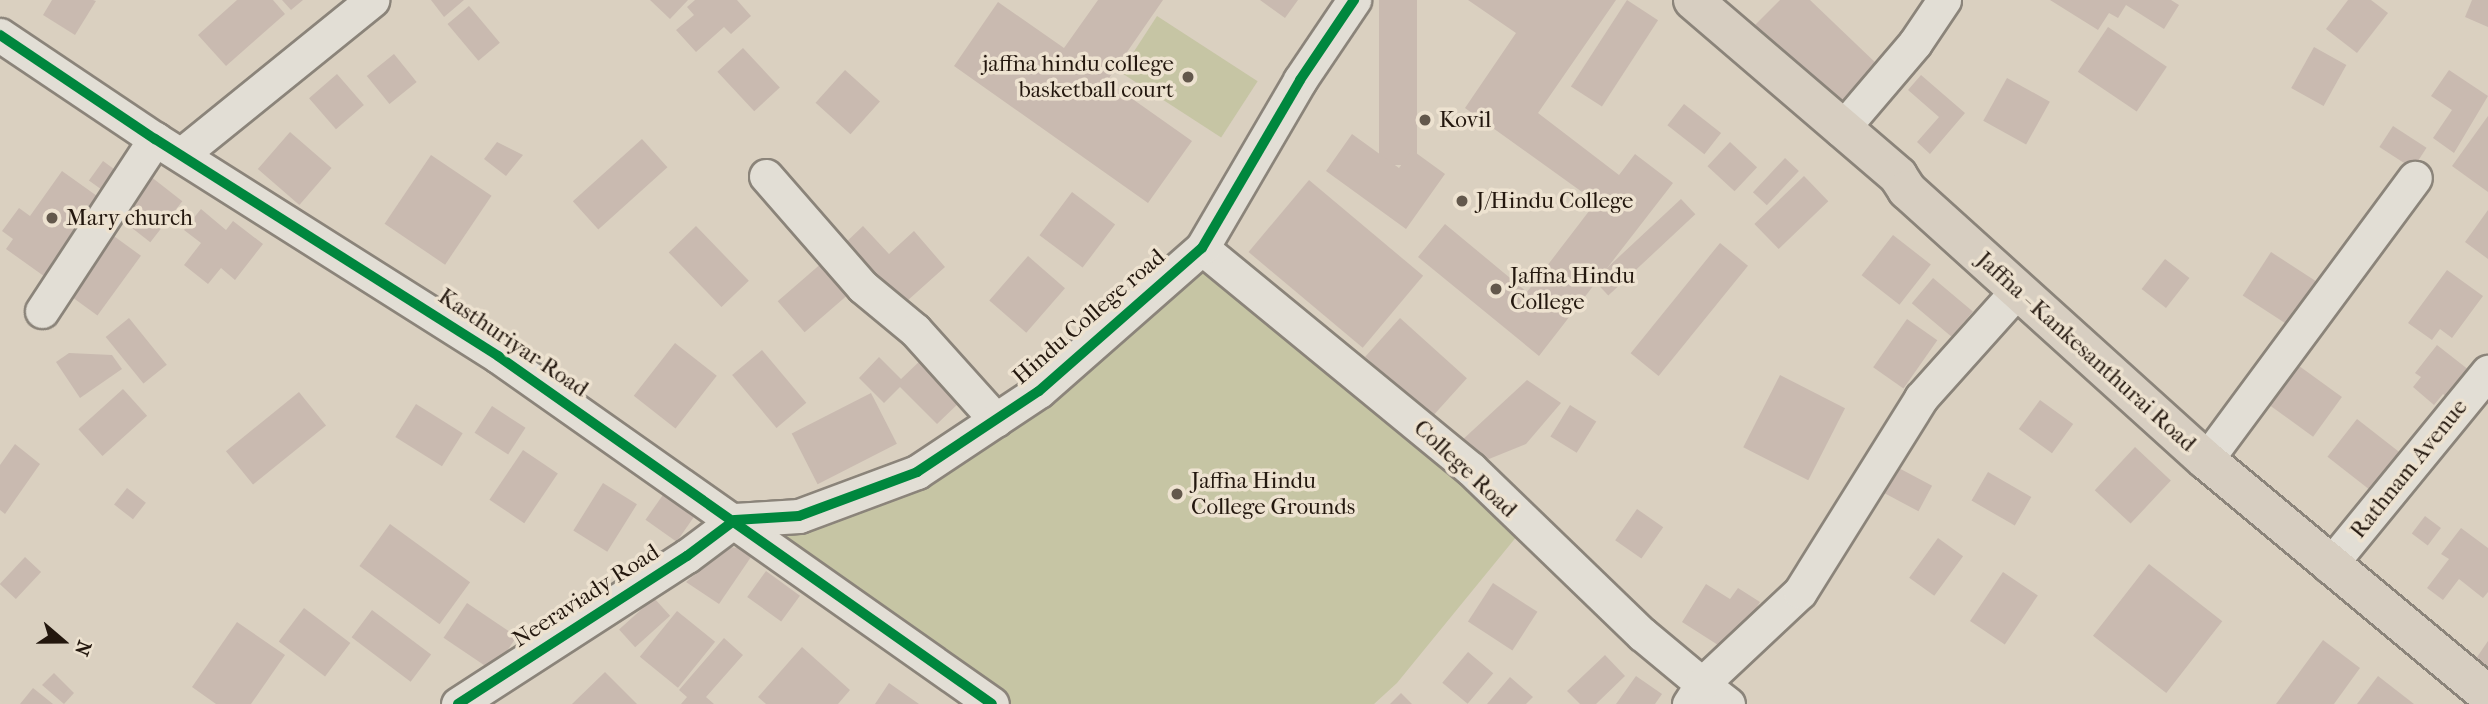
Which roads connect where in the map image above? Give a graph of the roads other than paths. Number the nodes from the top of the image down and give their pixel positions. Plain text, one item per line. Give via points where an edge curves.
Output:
1 (372, 0) edge
2 (1354, 0) edge
3 (1693, 0) edge
4 (1944, 0) edge
5 (0, 34) edge
6 (1841, 130) junction
7 (169, 147) junction
8 (766, 176) dead end
9 (2415, 178) dead end
10 (1202, 248) junction
11 (2017, 291) junction
12 (42, 311) dead end
13 (2488, 372) edge
14 (996, 420) junction
15 (2206, 460) junction
16 (735, 520) junction
17 (2329, 566) junction
18 (1696, 694) edge
19 (2488, 695) edge
20 (457, 704) edge
21 (992, 704) edge
22 (1728, 704) edge

1 - 7 street
2 - 10 street, Hindu College road via 1300,80
3 - 6 main road, Jaffna - Kankesanthurai Road
4 - 6 street via 1915,43
5 - 7 street, Kasthuriyar Road
6 - 11 main road, Jaffna - Kankesanthurai Road via 1898,176 1907,190
7 - 12 street
7 - 16 street, Kasthuriyar Road via 498,356
8 - 14 street via 863,287 915,330
9 - 15 street
10 - 14 street, Hindu College road via 1039,391
10 - 18 street, College Road via 1471,469
11 - 15 main road, Jaffna - Kankesanthurai Road
11 - 18 street via 1920,398 1800,592
13 - 17 street, Rathnam Avenue
14 - 16 street, Hindu College road via 917,472 799,516
15 - 17 main road, Jaffna - Kankesanthurai Road
16 - 20 street, Neeraviady Road via 687,556
16 - 21 street, Kasthuriyar Road
17 - 19 main road, Jaffna - Kankesanthurai Road
18 - 22 street, College Road

